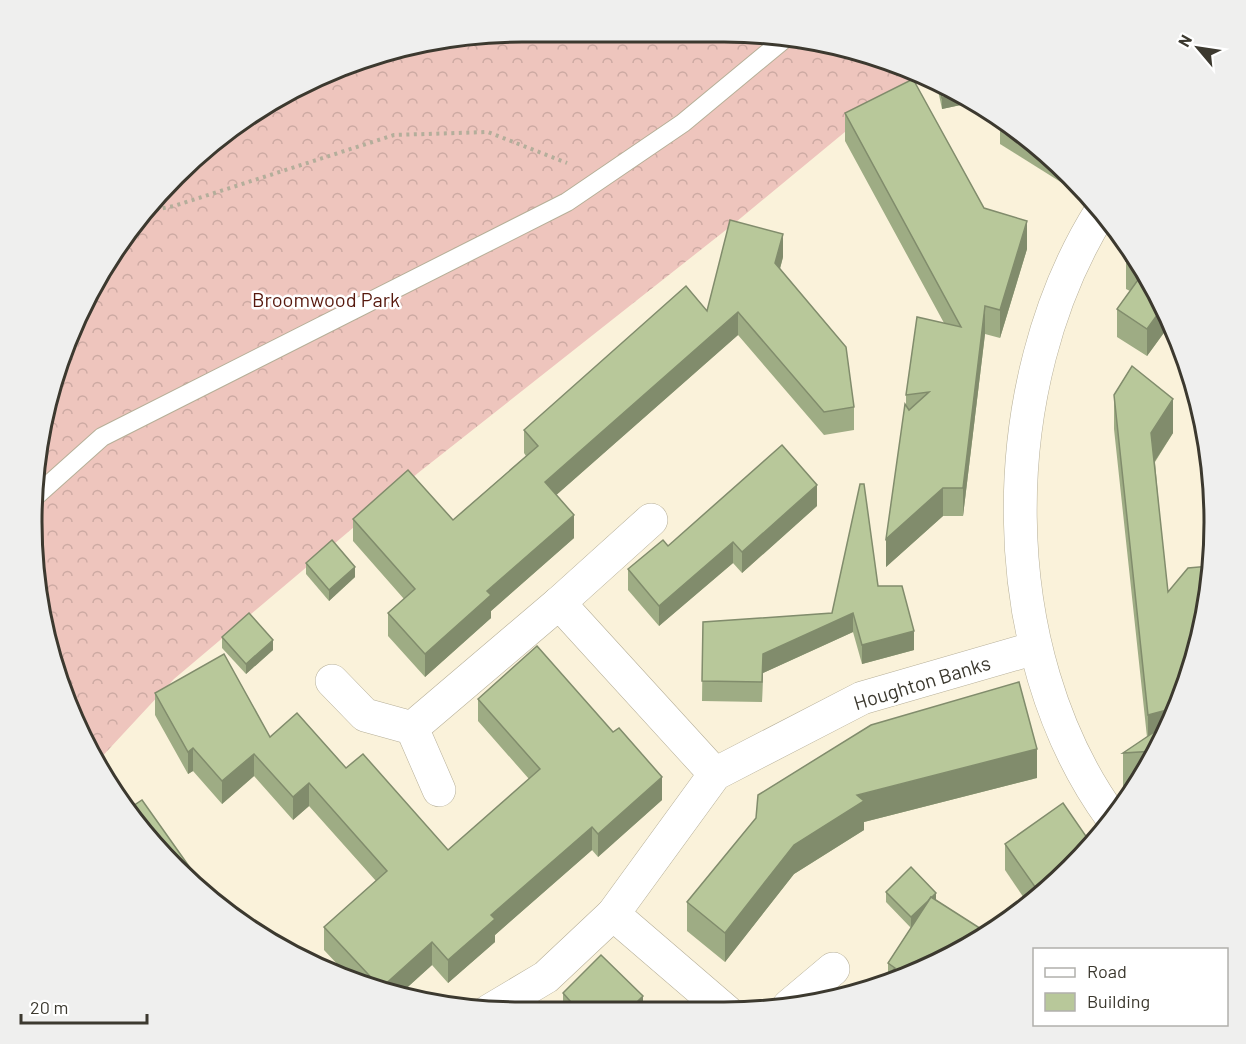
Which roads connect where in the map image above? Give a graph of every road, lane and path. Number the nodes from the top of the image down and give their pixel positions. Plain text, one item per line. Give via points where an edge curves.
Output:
1 (777, 45) edge
2 (603, 177) junction
3 (159, 209) edge
4 (1097, 220) edge
5 (43, 490) edge
6 (651, 520) dead end
7 (559, 603) junction
8 (1035, 648) junction
9 (332, 681) dead end
10 (412, 728) junction
11 (715, 774) junction
12 (439, 790) dead end
13 (1108, 810) edge
14 (613, 914) junction
15 (834, 969) dead end
16 (802, 996) edge
17 (505, 1001) edge
18 (715, 1002) edge

1 - 2 lane via 683,123
2 - 3 path via 488,132 394,135
2 - 5 lane via 567,202 102,437
4 - 8 street via 1066,274 1037,359 1020,469 1024,562
6 - 7 street
7 - 10 street
7 - 11 street
8 - 11 street, Houghton Banks via 862,698
8 - 13 street via 1072,750
9 - 10 street via 365,715
10 - 12 street
11 - 14 street, Houghton Banks
14 - 17 street, Houghton Banks via 546,977
14 - 18 street
15 - 16 street

